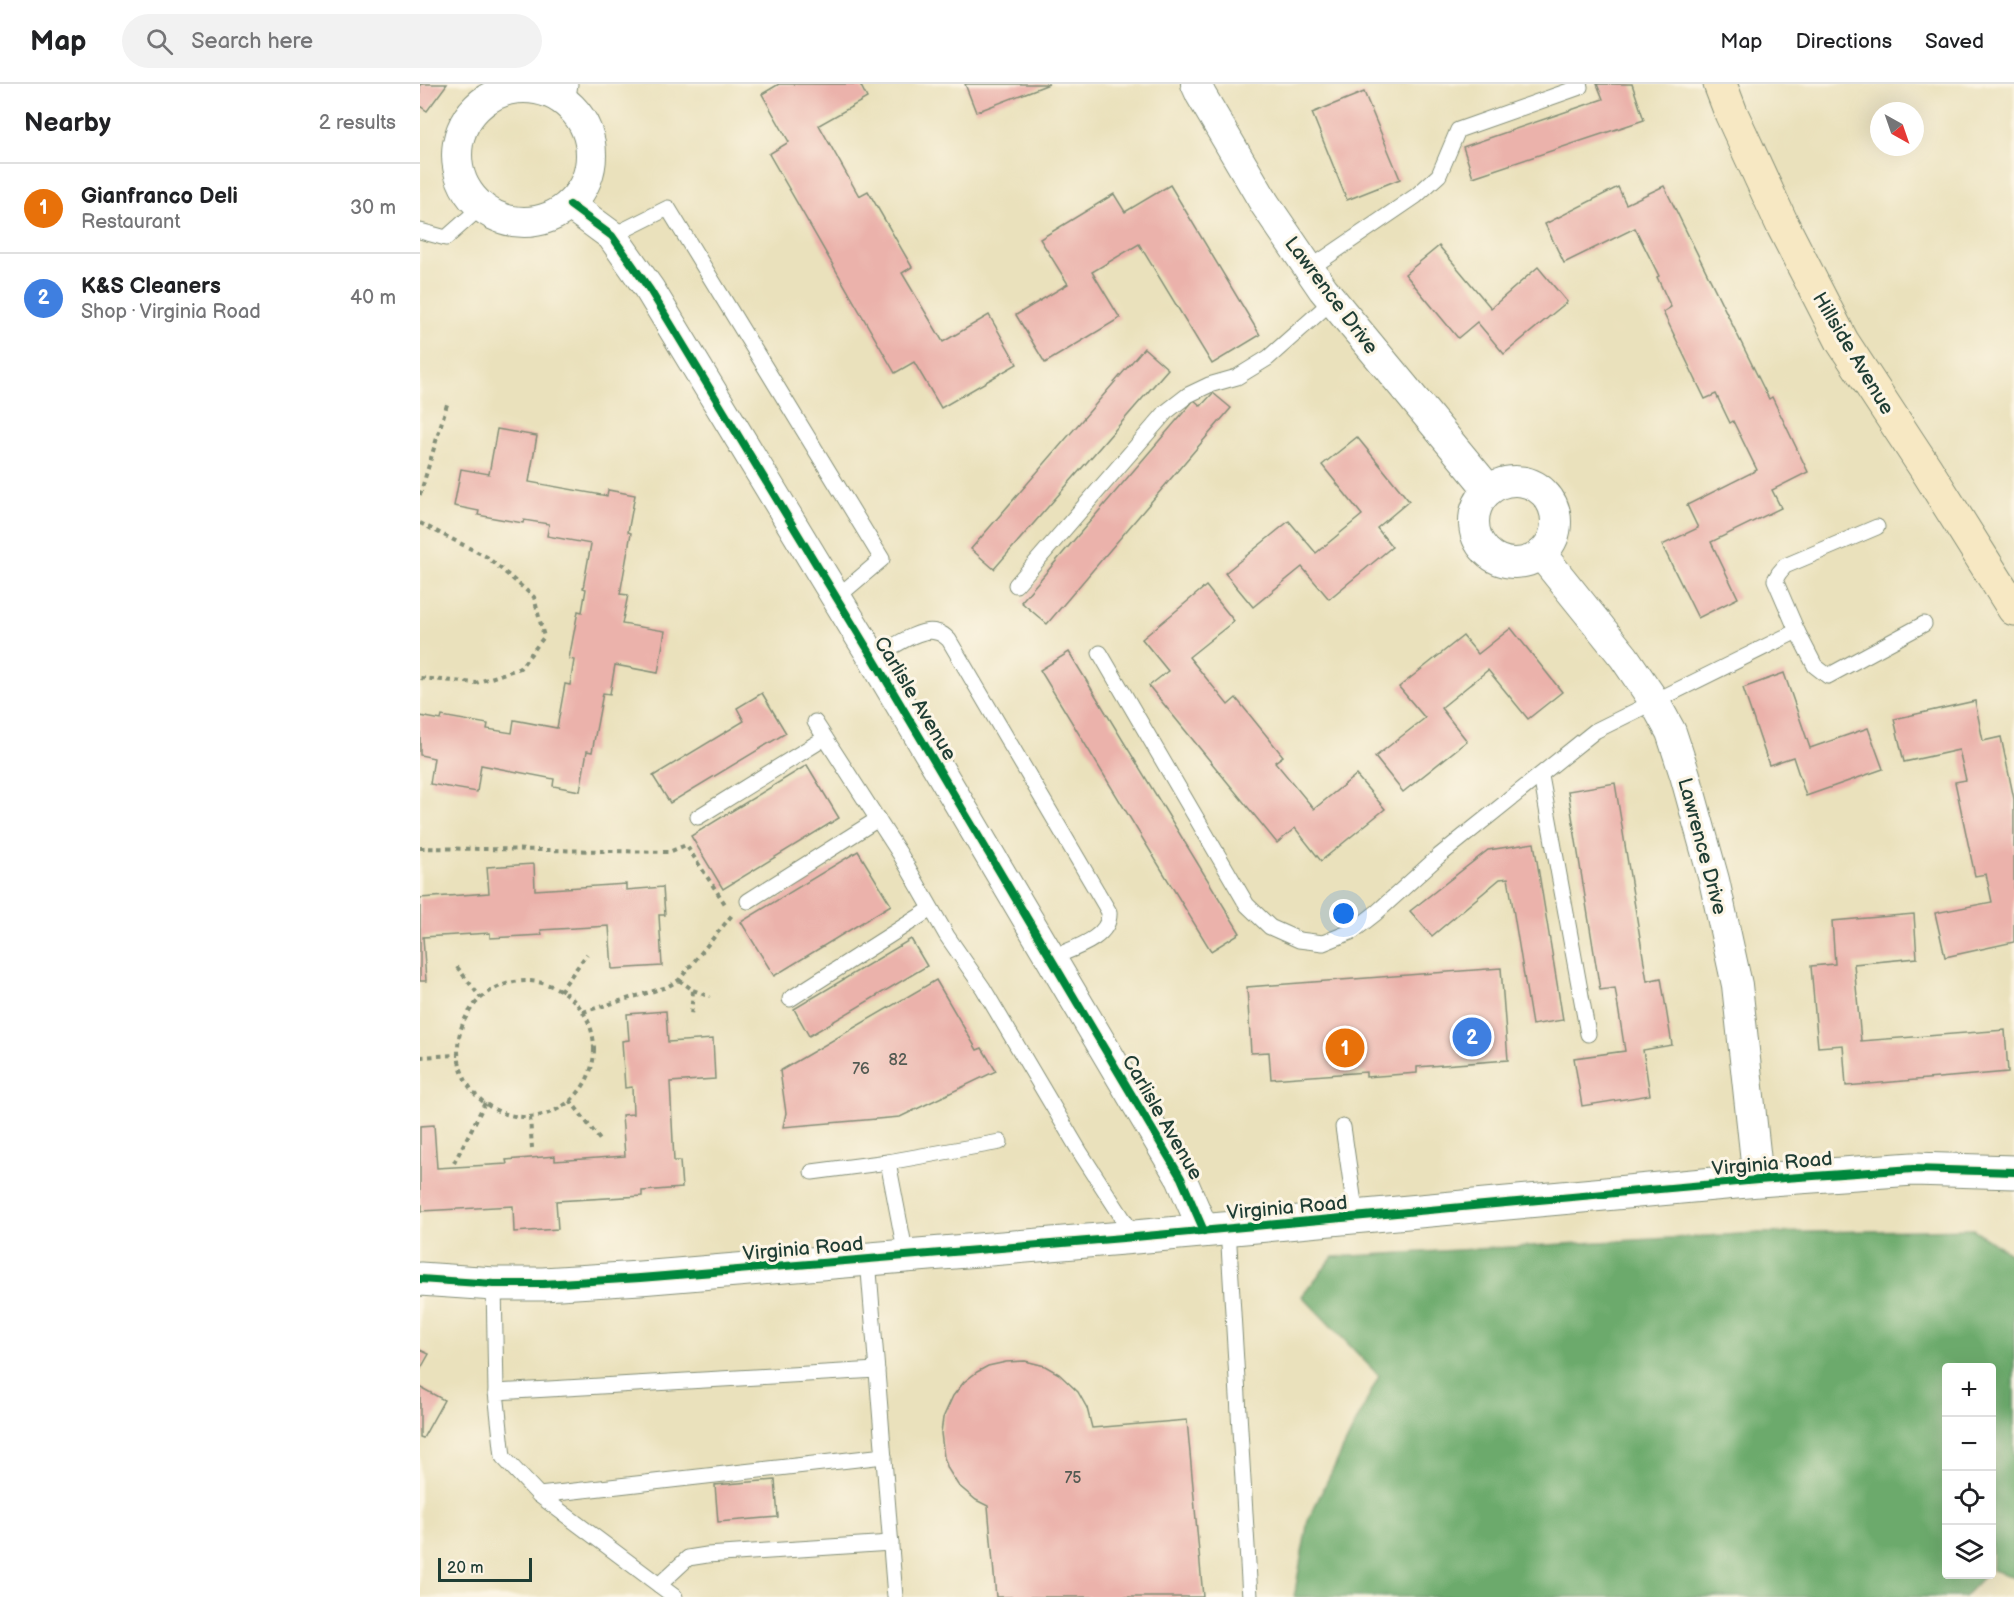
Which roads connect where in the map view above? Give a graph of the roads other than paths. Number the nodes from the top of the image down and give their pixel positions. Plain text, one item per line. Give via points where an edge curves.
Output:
1 (1196, 84) edge
2 (1579, 84) edge
3 (1720, 84) edge
4 (568, 94) edge
5 (570, 205) junction
6 (481, 207) junction
7 (420, 231) edge
8 (612, 236) junction
9 (1309, 269) junction
10 (1332, 301) junction
11 (1489, 490) junction
12 (1877, 527) dead end
13 (1541, 554) junction
14 (1016, 585) dead end
15 (836, 598) junction
16 (2014, 609) edge
17 (1924, 624) dead end
18 (1797, 631) junction
19 (1100, 653) dead end
20 (873, 658) junction
21 (1654, 701) junction
22 (815, 722) dead end
23 (825, 738) junction
24 (1541, 776) junction
25 (698, 817) dead end
26 (878, 819) junction
27 (748, 901) dead end
28 (931, 909) junction
29 (1051, 958) junction
30 (790, 999) dead end
31 (1588, 1034) dead end
32 (1343, 1127) dead end
33 (1000, 1142) dead end
34 (888, 1162) junction
35 (812, 1172) dead end
36 (2014, 1172) edge
37 (1758, 1180) junction
38 (1356, 1217) junction
39 (1216, 1230) junction
40 (1135, 1237) junction
41 (906, 1256) junction
42 (868, 1259) junction
43 (420, 1279) edge
44 (494, 1284) junction
45 (877, 1370) junction
46 (496, 1392) junction
47 (884, 1456) junction
48 (539, 1495) junction
49 (891, 1543) junction
50 (658, 1585) junction
51 (675, 1597) edge
52 (895, 1597) edge
53 (1250, 1597) edge

1 - 9 street, Lawrence Drive via 1265,204
2 - 9 lane via 1580,87 1458,130 1439,175 1416,196
3 - 16 main road, Hillside Avenue via 1783,226 1842,341
4 - 5 street via 592,147 591,169
4 - 6 street via 510,89 489,97 472,112 461,131 457,153 459,176 469,196
5 - 6 street via 549,218 528,223 505,221
5 - 8 street, Carlisle Avenue
6 - 7 lane via 446,238
8 - 15 street, Carlisle Avenue via 650,290
8 - 15 lane via 668,208 882,559
9 - 10 street, Lawrence Drive
10 - 11 street, Lawrence Drive
10 - 14 lane via 1268,358 1237,376 1188,395 1166,412
11 - 13 street via 1513,481 1526,482 1547,496 1554,508 1555,533
11 - 13 street via 1475,512 1474,525 1483,548 1504,562 1530,561
12 - 18 lane via 1785,566 1779,573 1775,580
13 - 21 street, Lawrence Drive via 1624,657
15 - 20 street, Carlisle Avenue
17 - 18 lane via 1828,676 1815,666
18 - 21 lane
19 - 24 lane via 1247,905 1270,927 1299,940 1323,943 1353,931 1439,856
20 - 29 street, Carlisle Avenue
20 - 29 lane via 919,633 940,632 949,640 1109,912 1105,930
21 - 24 lane via 1595,731
21 - 37 street, Lawrence Drive via 1671,732 1685,775 1727,938 1737,985
22 - 23 lane
23 - 25 lane
23 - 26 lane
24 - 31 lane
26 - 27 lane
26 - 28 lane
28 - 30 lane
28 - 40 lane
29 - 39 street, Carlisle Avenue
32 - 38 lane
33 - 34 lane
34 - 35 lane
34 - 41 lane
36 - 37 street, Virginia Road via 1912,1169
37 - 38 street, Virginia Road
38 - 39 street, Virginia Road
39 - 40 street, Virginia Road
39 - 53 lane
40 - 41 street, Virginia Road
41 - 42 street, Virginia Road
42 - 44 street, Virginia Road via 640,1278
42 - 45 lane
43 - 44 street, Virginia Road
44 - 46 lane
45 - 46 lane
45 - 47 lane
46 - 48 lane via 503,1456
47 - 48 lane
47 - 49 lane
48 - 50 lane
49 - 50 lane via 688,1558
49 - 52 lane
50 - 51 lane

